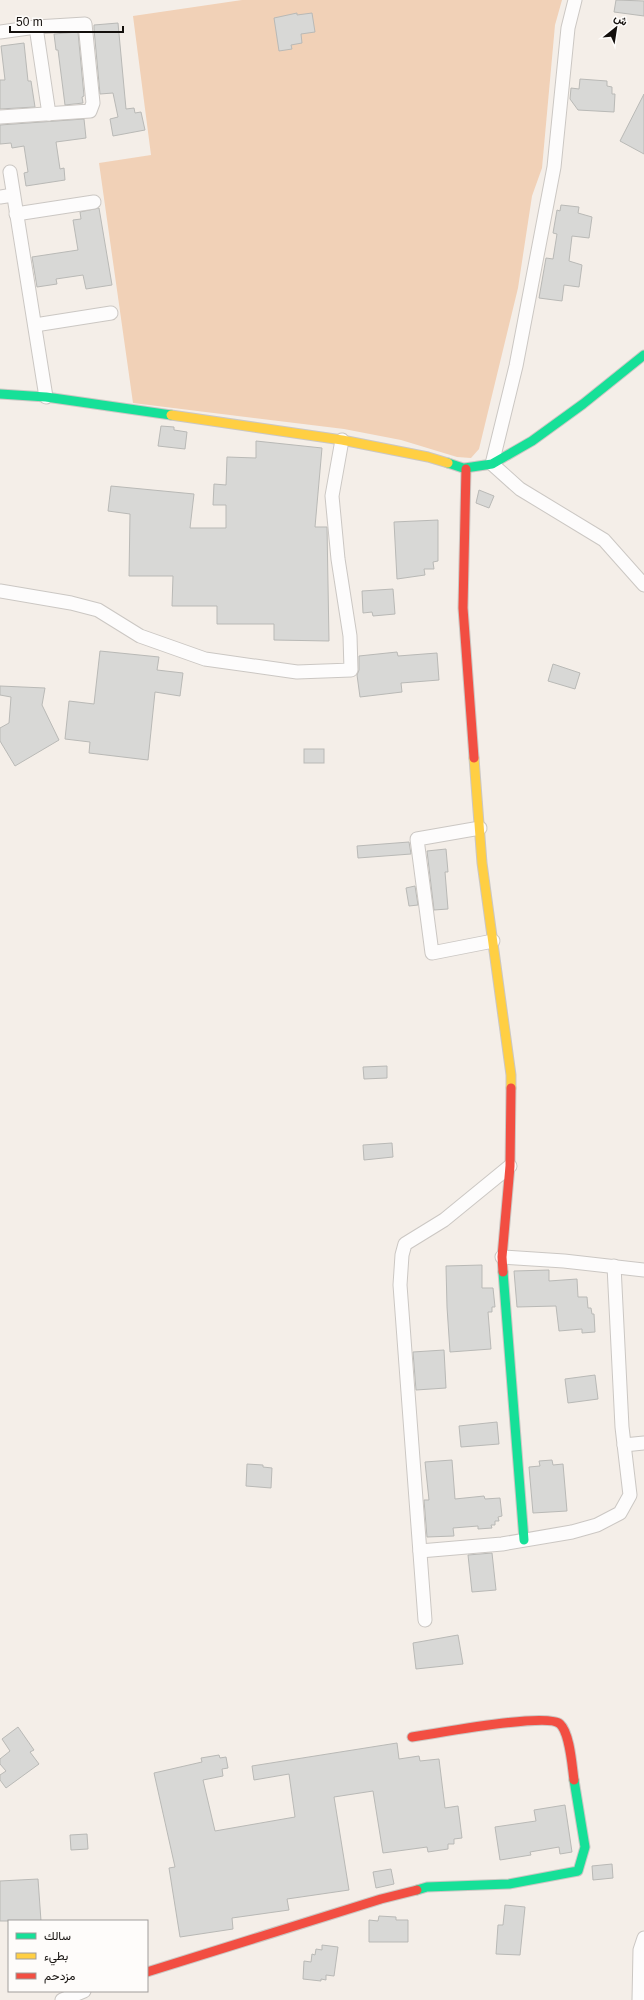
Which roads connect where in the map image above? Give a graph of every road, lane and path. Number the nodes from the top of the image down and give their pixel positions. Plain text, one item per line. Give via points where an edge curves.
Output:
1 (575, 0) edge
2 (36, 27) junction
3 (0, 32) edge
4 (49, 114) junction
5 (0, 117) edge
6 (10, 172) dead end
7 (13, 195) junction
8 (0, 197) edge
9 (94, 202) dead end
10 (16, 214) junction
11 (111, 313) dead end
12 (35, 325) junction
13 (644, 355) edge
14 (0, 394) edge
15 (46, 396) junction
16 (342, 440) junction
17 (492, 464) junction
18 (466, 469) junction
19 (644, 585) edge
20 (0, 591) edge
21 (480, 828) junction
22 (493, 941) junction
23 (510, 1166) junction
24 (502, 1257) junction
25 (614, 1266) junction
26 (644, 1270) edge
27 (644, 1443) edge
28 (624, 1445) junction
29 (524, 1540) junction
30 (420, 1551) junction
31 (425, 1620) dead end
32 (412, 1737) dead end
33 (644, 1938) edge
34 (148, 1972) edge
35 (82, 1992) edge
36 (62, 2000) edge
37 (639, 2000) edge

1 - 17 street via 568,28 554,167 516,366
2 - 3 street
2 - 4 street
2 - 4 street via 85,24 93,108 90,111
4 - 5 street
6 - 7 street
7 - 8 street
7 - 10 street
9 - 10 street
10 - 12 street
11 - 12 street
12 - 15 street
13 - 17 street via 532,441
14 - 15 street
15 - 16 street
16 - 18 street via 428,457
16 - 20 street via 332,496 338,559 350,636 351,670 297,672 205,659 140,636 98,610
17 - 18 street
17 - 19 street via 520,490 604,540
18 - 21 street via 463,608
21 - 22 street
21 - 22 street via 417,839 432,953
22 - 23 street via 512,1075
23 - 24 street
23 - 30 street via 444,1220 405,1244 402,1255 400,1285
24 - 25 street
24 - 29 street
25 - 26 street
25 - 28 street
27 - 28 street
28 - 29 street via 630,1495 620,1513 597,1525
29 - 30 street
30 - 31 street
32 - 34 street via 531,1720 558,1721 564,1726 566,1734 584,1832 585,1847 578,1871 509,1884 427,1887
33 - 37 street via 640,1950
35 - 36 street

